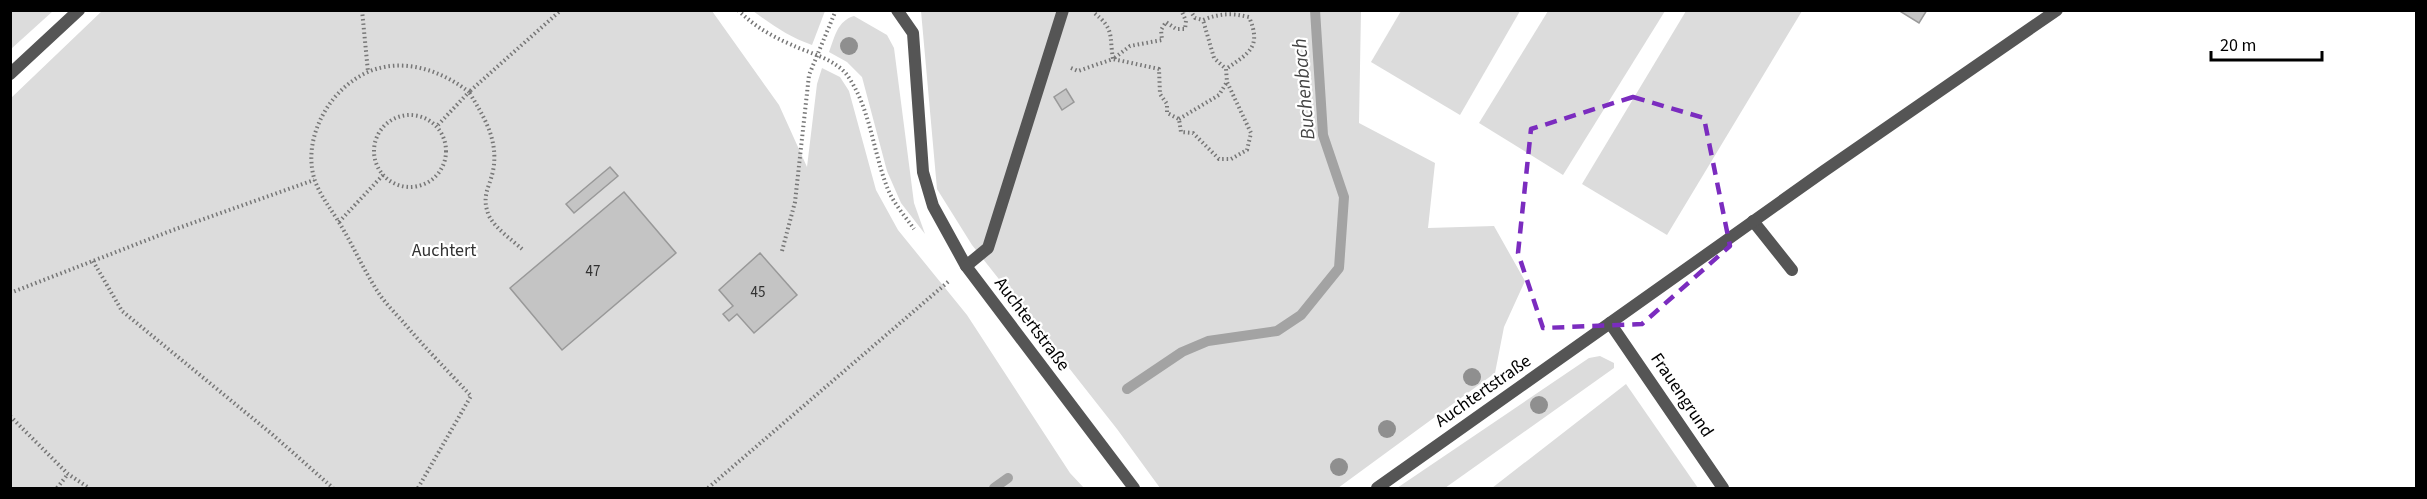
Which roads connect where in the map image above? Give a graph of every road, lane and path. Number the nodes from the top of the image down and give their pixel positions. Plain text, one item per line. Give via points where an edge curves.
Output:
1 (79, 10) edge
2 (362, 10) edge
3 (561, 10) edge
4 (738, 10) edge
5 (836, 10) edge
6 (897, 10) edge
7 (1063, 10) edge
8 (1185, 10) edge
9 (1190, 10) edge
10 (2057, 10) edge
11 (1093, 12) edge
12 (1203, 20) junction
13 (816, 55) junction
14 (1113, 59) junction
15 (1047, 61) junction
16 (1226, 69) junction
17 (368, 72) junction
18 (10, 74) edge
19 (1227, 82) junction
20 (469, 92) junction
21 (1179, 119) junction
22 (436, 127) junction
23 (383, 176) junction
24 (314, 180) junction
25 (894, 201) dead end
26 (1753, 221) junction
27 (339, 222) junction
28 (522, 249) dead end
29 (782, 251) dead end
30 (93, 261) junction
31 (966, 266) junction
32 (1792, 270) dead end
33 (10, 293) edge
34 (1610, 323) junction
35 (10, 416) edge
36 (68, 474) junction
37 (57, 489) edge
38 (89, 489) edge
39 (333, 489) edge
40 (418, 489) edge
41 (708, 489) edge
42 (1134, 489) edge
43 (1377, 489) edge
44 (1723, 489) edge

1 - 18 street
2 - 17 path
3 - 20 path
4 - 13 path via 754,26
5 - 13 path
6 - 31 street, Auchtertstraße via 913,33 923,172 933,206
7 - 15 street
8 - 14 path via 1185,29 1176,29 1166,22 1161,30 1162,40 1130,46
9 - 12 path via 1195,18
10 - 26 street, Auchtertstraße
11 - 14 path via 1106,22 1111,33
12 - 16 path via 1214,58
12 - 16 path via 1218,14 1249,17 1256,32 1250,52
13 - 25 path via 848,76 863,106
13 - 29 path via 809,75 795,202
14 - 15 path via 1078,70
14 - 21 path via 1159,69 1160,94 1167,104 1167,113
15 - 31 street via 988,248
16 - 19 path
17 - 20 path via 384,66 420,66 453,80
17 - 24 path via 350,81 326,107 314,134
19 - 21 path via 1219,94
19 - 21 path via 1251,133 1247,150 1231,159 1219,159 1193,133 1181,132
20 - 22 path
20 - 28 path via 489,125 494,150 493,170 484,199 490,218
22 - 23 path via 445,147 441,169 434,178 414,187 392,183
22 - 23 path via 426,119 402,116 381,129 374,153
23 - 27 path
24 - 27 path
24 - 30 path
26 - 32 street
26 - 34 street, Auchtertstraße
27 - 40 path via 380,296 471,396
30 - 33 path
30 - 39 path via 122,311
31 - 41 path
31 - 42 street, Auchtertstraße
34 - 43 street, Auchtertstraße
34 - 44 street, Frauengrund
35 - 36 path
36 - 37 path
36 - 38 path

